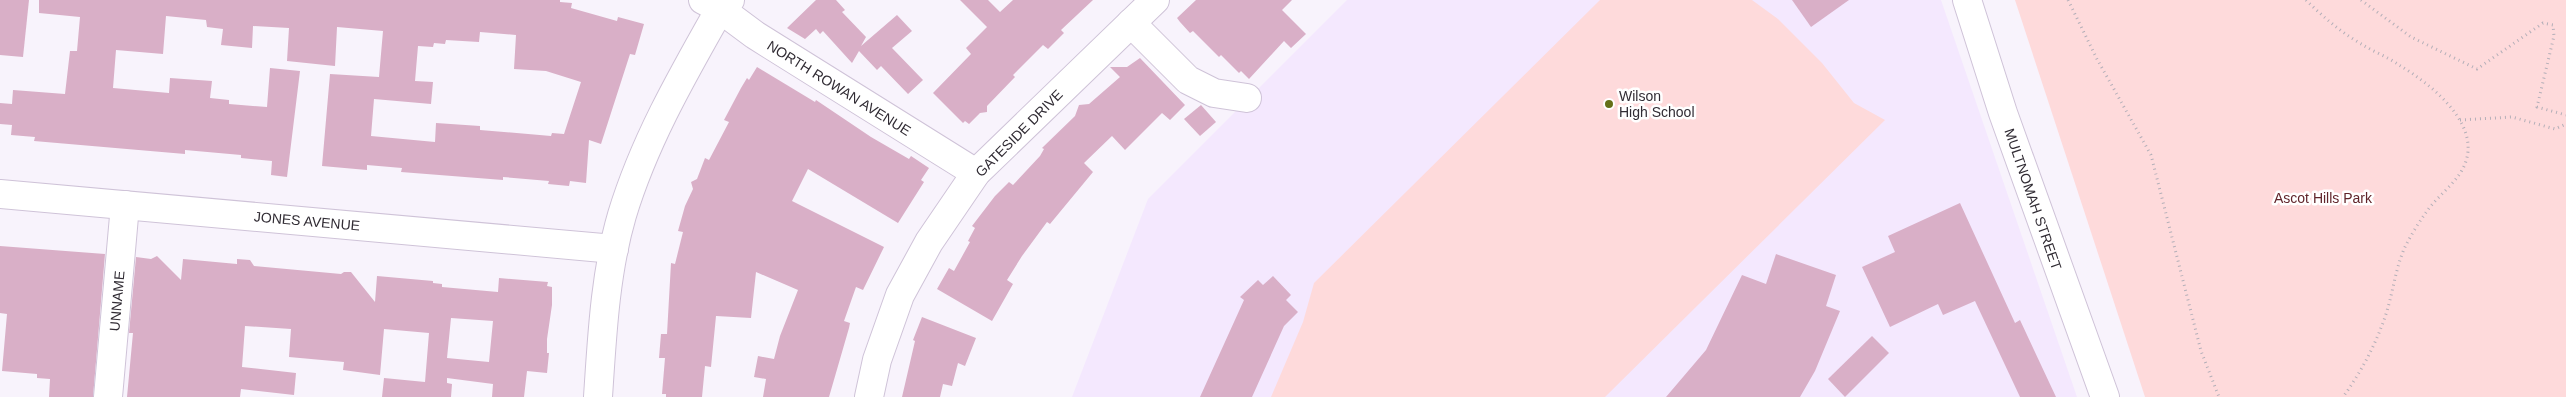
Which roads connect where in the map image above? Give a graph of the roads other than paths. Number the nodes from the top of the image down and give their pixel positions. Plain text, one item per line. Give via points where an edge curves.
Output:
1 (1155, 0) edge
2 (1967, 0) edge
3 (718, 3) edge
4 (1131, 23) junction
5 (1248, 98) dead end
6 (976, 173) junction
7 (0, 194) edge
8 (125, 205) junction
9 (614, 249) junction
10 (108, 397) edge
11 (598, 397) edge
12 (869, 397) edge
13 (2105, 397) edge

1 - 4 street, GATESIDE DRIVE
2 - 13 street, MULTNOMAH STREET via 2002,113
3 - 6 street, NORTH ROWAN AVENUE via 755,35
3 - 9 street via 644,153
4 - 5 street via 1188,80 1214,93
4 - 6 street, GATESIDE DRIVE
6 - 12 street, GATESIDE DRIVE via 929,242 900,295 877,360
7 - 8 street, JONES AVENUE
8 - 9 street, JONES AVENUE
8 - 10 street, UNNAME
9 - 11 street

